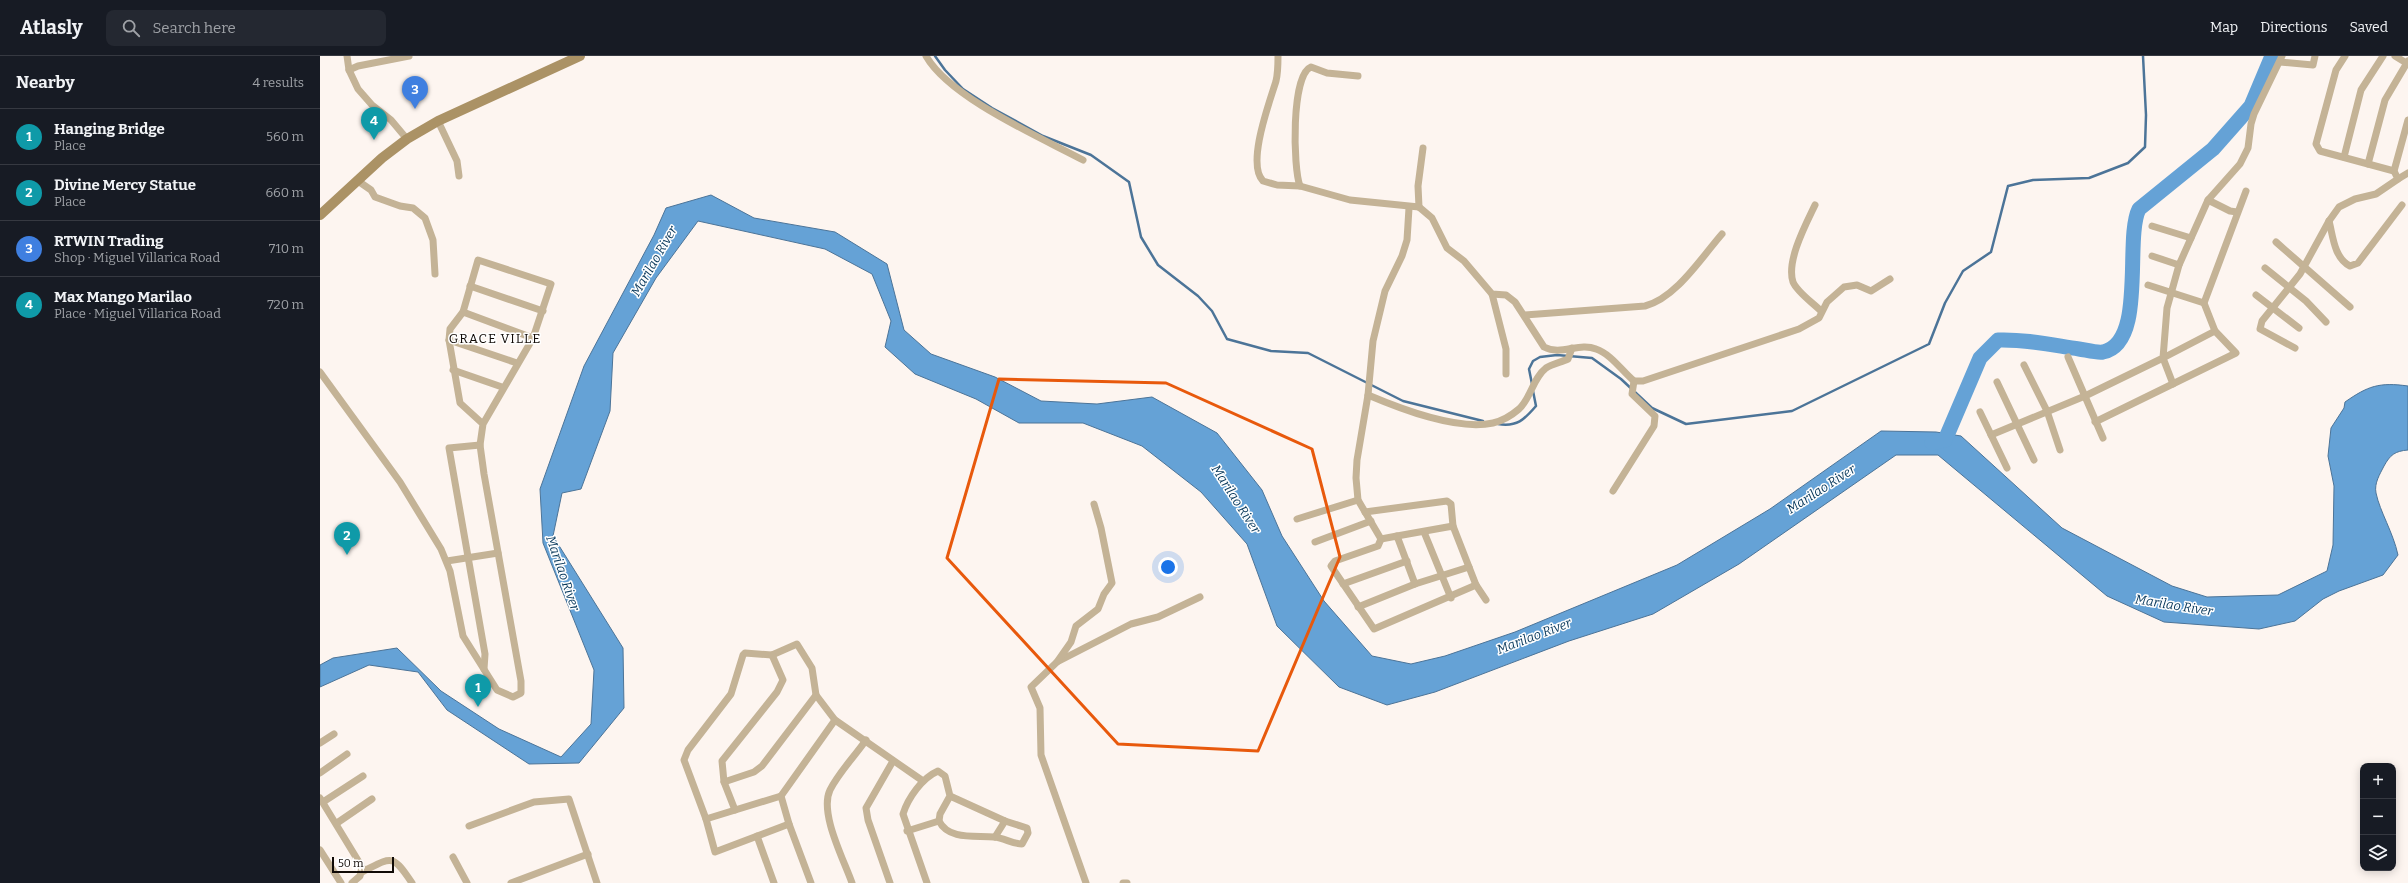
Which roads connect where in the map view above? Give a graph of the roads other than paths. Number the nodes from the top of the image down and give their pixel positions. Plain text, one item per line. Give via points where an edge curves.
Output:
1 (347, 56) edge
2 (409, 56) edge
3 (580, 56) edge
4 (926, 56) edge
5 (1278, 56) edge
6 (2315, 56) edge
7 (2346, 56) edge
8 (2383, 56) edge
9 (2395, 56) edge
10 (2281, 59) edge
11 (2408, 62) edge
12 (349, 70) junction
13 (1358, 76) dead end
14 (2408, 120) edge
15 (438, 122) junction
16 (407, 139) junction
17 (1423, 148) dead end
18 (2344, 157) junction
19 (1083, 160) dead end
20 (2368, 164) junction
21 (2394, 170) junction
22 (2408, 173) edge
23 (459, 176) dead end
24 (2398, 179) junction
25 (358, 181) junction
26 (1300, 186) junction
27 (2246, 191) dead end
28 (2208, 200) junction
29 (1815, 205) dead end
30 (2402, 205) dead end
31 (1409, 208) junction
32 (1419, 208) junction
33 (2237, 212) junction
34 (321, 213) edge
35 (2329, 221) junction
36 (2152, 226) dead end
37 (1722, 234) dead end
38 (2191, 238) junction
39 (2276, 242) dead end
40 (2152, 256) dead end
41 (2179, 265) junction
42 (2305, 266) junction
43 (2265, 268) dead end
44 (435, 274) dead end
45 (1890, 279) dead end
46 (2148, 285) dead end
47 (470, 286) junction
48 (2288, 288) junction
49 (2170, 293) junction
50 (1492, 294) junction
51 (2256, 294) dead end
52 (2204, 303) junction
53 (2350, 307) dead end
54 (2273, 308) junction
55 (543, 311) junction
56 (1821, 311) junction
57 (463, 312) junction
58 (1525, 315) junction
59 (2326, 322) dead end
60 (2299, 328) dead end
61 (2215, 331) junction
62 (533, 338) junction
63 (449, 340) junction
64 (1572, 348) junction
65 (2295, 348) dead end
66 (2068, 357) dead end
67 (2163, 358) junction
68 (517, 363) junction
69 (2024, 365) dead end
70 (453, 370) junction
71 (320, 372) edge
72 (1506, 374) dead end
73 (1634, 381) junction
74 (1997, 382) dead end
75 (2173, 384) junction
76 (502, 387) junction
77 (1368, 392) junction
78 (2085, 396) junction
79 (2047, 411) junction
80 (1980, 412) dead end
81 (2095, 422) junction
82 (2018, 423) junction
83 (483, 424) junction
84 (1991, 435) junction
85 (2103, 438) dead end
86 (480, 445) junction
87 (2060, 450) dead end
88 (2034, 460) dead end
89 (2007, 468) dead end
90 (1613, 490) dead end
91 (1358, 500) junction
92 (1094, 504) dead end
93 (1365, 512) junction
94 (1297, 519) dead end
95 (1371, 522) junction
96 (1453, 526) junction
97 (1424, 532) junction
98 (1398, 536) junction
99 (1380, 539) junction
100 (1315, 542) dead end
101 (498, 553) junction
102 (468, 558) junction
103 (448, 561) junction
104 (1407, 561) junction
105 (1469, 567) junction
106 (1442, 575) junction
107 (1343, 584) junction
108 (1415, 584) junction
109 (1476, 586) junction
110 (1200, 596) dead end
111 (1451, 598) junction
112 (1486, 600) dead end
113 (1358, 607) junction
114 (772, 655) junction
115 (1057, 662) junction
116 (484, 670) junction
117 (816, 695) junction
118 (836, 720) junction
119 (334, 734) dead end
120 (866, 740) junction
121 (320, 743) edge
122 (347, 754) dead end
123 (893, 761) junction
124 (320, 773) edge
125 (363, 776) dead end
126 (923, 781) junction
127 (724, 782) junction
128 (781, 796) junction
129 (950, 796) junction
130 (372, 799) dead end
131 (321, 800) edge
132 (735, 810) junction
133 (706, 819) junction
134 (939, 821) junction
135 (1005, 821) junction
136 (337, 823) junction
137 (788, 824) junction
138 (469, 826) dead end
139 (907, 830) junction
140 (757, 836) junction
141 (996, 837) junction
142 (320, 850) edge
143 (588, 854) junction
144 (453, 858) dead end
145 (362, 872) junction
146 (341, 883) edge
147 (352, 883) edge
148 (412, 883) edge
149 (467, 883) edge
150 (511, 883) edge
151 (597, 883) edge
152 (774, 883) edge
153 (811, 883) edge
154 (852, 883) edge
155 (890, 883) edge
156 (927, 883) edge
157 (1086, 883) edge
158 (1123, 883) edge
159 (1127, 883) edge

1 - 12 street
2 - 12 street
3 - 15 main road
4 - 19 street via 942,77 1001,118
5 - 26 street via 1276,80 1265,109 1261,131 1259,172 1263,181 1277,185
6 - 10 street via 2313,65
7 - 18 street via 2336,70 2316,144 2320,151
8 - 18 street via 2361,90
9 - 11 street
10 - 28 street via 2252,119 2248,148 2240,164
11 - 20 street via 2385,100
12 - 16 street via 358,89 372,106 391,120
13 - 26 street via 1327,73 1311,67 1305,72 1296,103 1295,168
14 - 21 street
15 - 16 main road
15 - 23 street via 457,161
16 - 25 main road
17 - 32 street via 1418,186
18 - 20 street
20 - 21 street
21 - 24 street
22 - 24 street
24 - 35 street via 2376,194 2355,199 2339,207
25 - 34 main road
25 - 44 street via 371,190 375,198 413,208 425,218 433,240
26 - 31 street via 1350,200
27 - 33 street
28 - 33 street
28 - 38 street
29 - 56 street via 1795,252 1793,277 1796,286
30 - 35 street via 2358,263 2350,266 2344,263 2338,254
31 - 32 street
31 - 77 street via 1407,240 1385,291 1373,341
32 - 50 street via 1432,218 1447,248 1464,261
33 - 52 street
35 - 42 street
36 - 38 street
37 - 58 street via 1680,283 1657,303
38 - 41 street
39 - 42 street
40 - 41 street
41 - 49 street
42 - 48 street
42 - 53 street
43 - 48 street
45 - 56 street via 1871,291 1857,285 1844,287
46 - 49 street
47 - 55 street
47 - 55 street via 478,260 551,284
47 - 57 street
48 - 54 street
48 - 59 street via 2306,301
49 - 52 street
49 - 67 street
50 - 58 street via 1506,296 1515,302
50 - 72 street via 1506,349
51 - 54 street
52 - 61 street
54 - 60 street
54 - 65 street via 2262,321 2260,329
55 - 62 street
56 - 73 street via 1820,318 1799,330 1643,381
57 - 62 street
57 - 63 street via 450,330
58 - 64 street via 1544,348 1551,351
61 - 67 street
61 - 75 street via 2236,353
62 - 68 street
63 - 68 street
63 - 70 street
64 - 73 street via 1585,346 1597,349
64 - 77 street via 1568,359 1547,367 1540,374 1521,407 1508,417 1493,423 1448,421 1392,405
66 - 78 street
67 - 75 street
67 - 78 street
68 - 76 street
69 - 79 street
70 - 76 street
70 - 83 street via 460,403
71 - 103 street via 400,482
73 - 90 street via 1632,394 1656,420
74 - 82 street
75 - 81 street
76 - 83 street
77 - 91 street via 1357,460
78 - 79 street
78 - 81 street
79 - 82 street
79 - 87 street
80 - 84 street
81 - 85 street
82 - 84 street
82 - 88 street
83 - 86 street
84 - 89 street
86 - 101 street
86 - 102 street via 450,448
91 - 93 street
91 - 94 street
92 - 115 street via 1112,583 1098,608 1076,626 1072,642
93 - 95 street
93 - 96 street via 1447,501 1451,504
95 - 99 street
95 - 100 street
96 - 97 street
96 - 105 street
97 - 98 street
97 - 106 street
98 - 99 street
98 - 104 street
99 - 107 street via 1378,546 1332,563 1332,569
101 - 102 street
101 - 116 street via 521,693 513,697 497,690
102 - 103 street
102 - 116 street via 485,654
103 - 116 street via 463,636
104 - 107 street
104 - 108 street
105 - 106 street
105 - 109 street
106 - 108 street
106 - 111 street
107 - 113 street
108 - 113 street
109 - 111 street
109 - 112 street
110 - 115 street via 1158,617 1131,624
111 - 113 street via 1374,629
114 - 117 street via 792,645 797,644 801,647 812,668
114 - 127 street via 783,680 778,692 724,756 721,769
114 - 133 street via 743,655 731,694 684,756 685,768
115 - 157 street via 1031,687 1040,708 1041,755
117 - 118 street
117 - 127 street via 762,766 754,772
118 - 120 street
118 - 128 street
119 - 121 street
120 - 123 street
120 - 154 street via 830,790 827,804 828,819
122 - 124 street
123 - 126 street
123 - 155 street via 866,808
125 - 131 street
126 - 129 street via 932,773 942,772
126 - 139 street via 903,814
127 - 132 street
128 - 132 street
128 - 137 street
129 - 134 street
129 - 135 street
130 - 136 street
131 - 136 street
132 - 133 street
133 - 140 street via 715,852
134 - 139 street
134 - 141 street via 962,837
135 - 141 street
135 - 141 street via 1028,830 1022,844
136 - 145 street via 360,863
137 - 140 street
137 - 153 street
138 - 143 street via 534,802 569,799
139 - 156 street
140 - 152 street
142 - 146 street
143 - 150 street
143 - 151 street
144 - 149 street
145 - 147 street
145 - 148 street via 385,860 394,861
158 - 159 street

